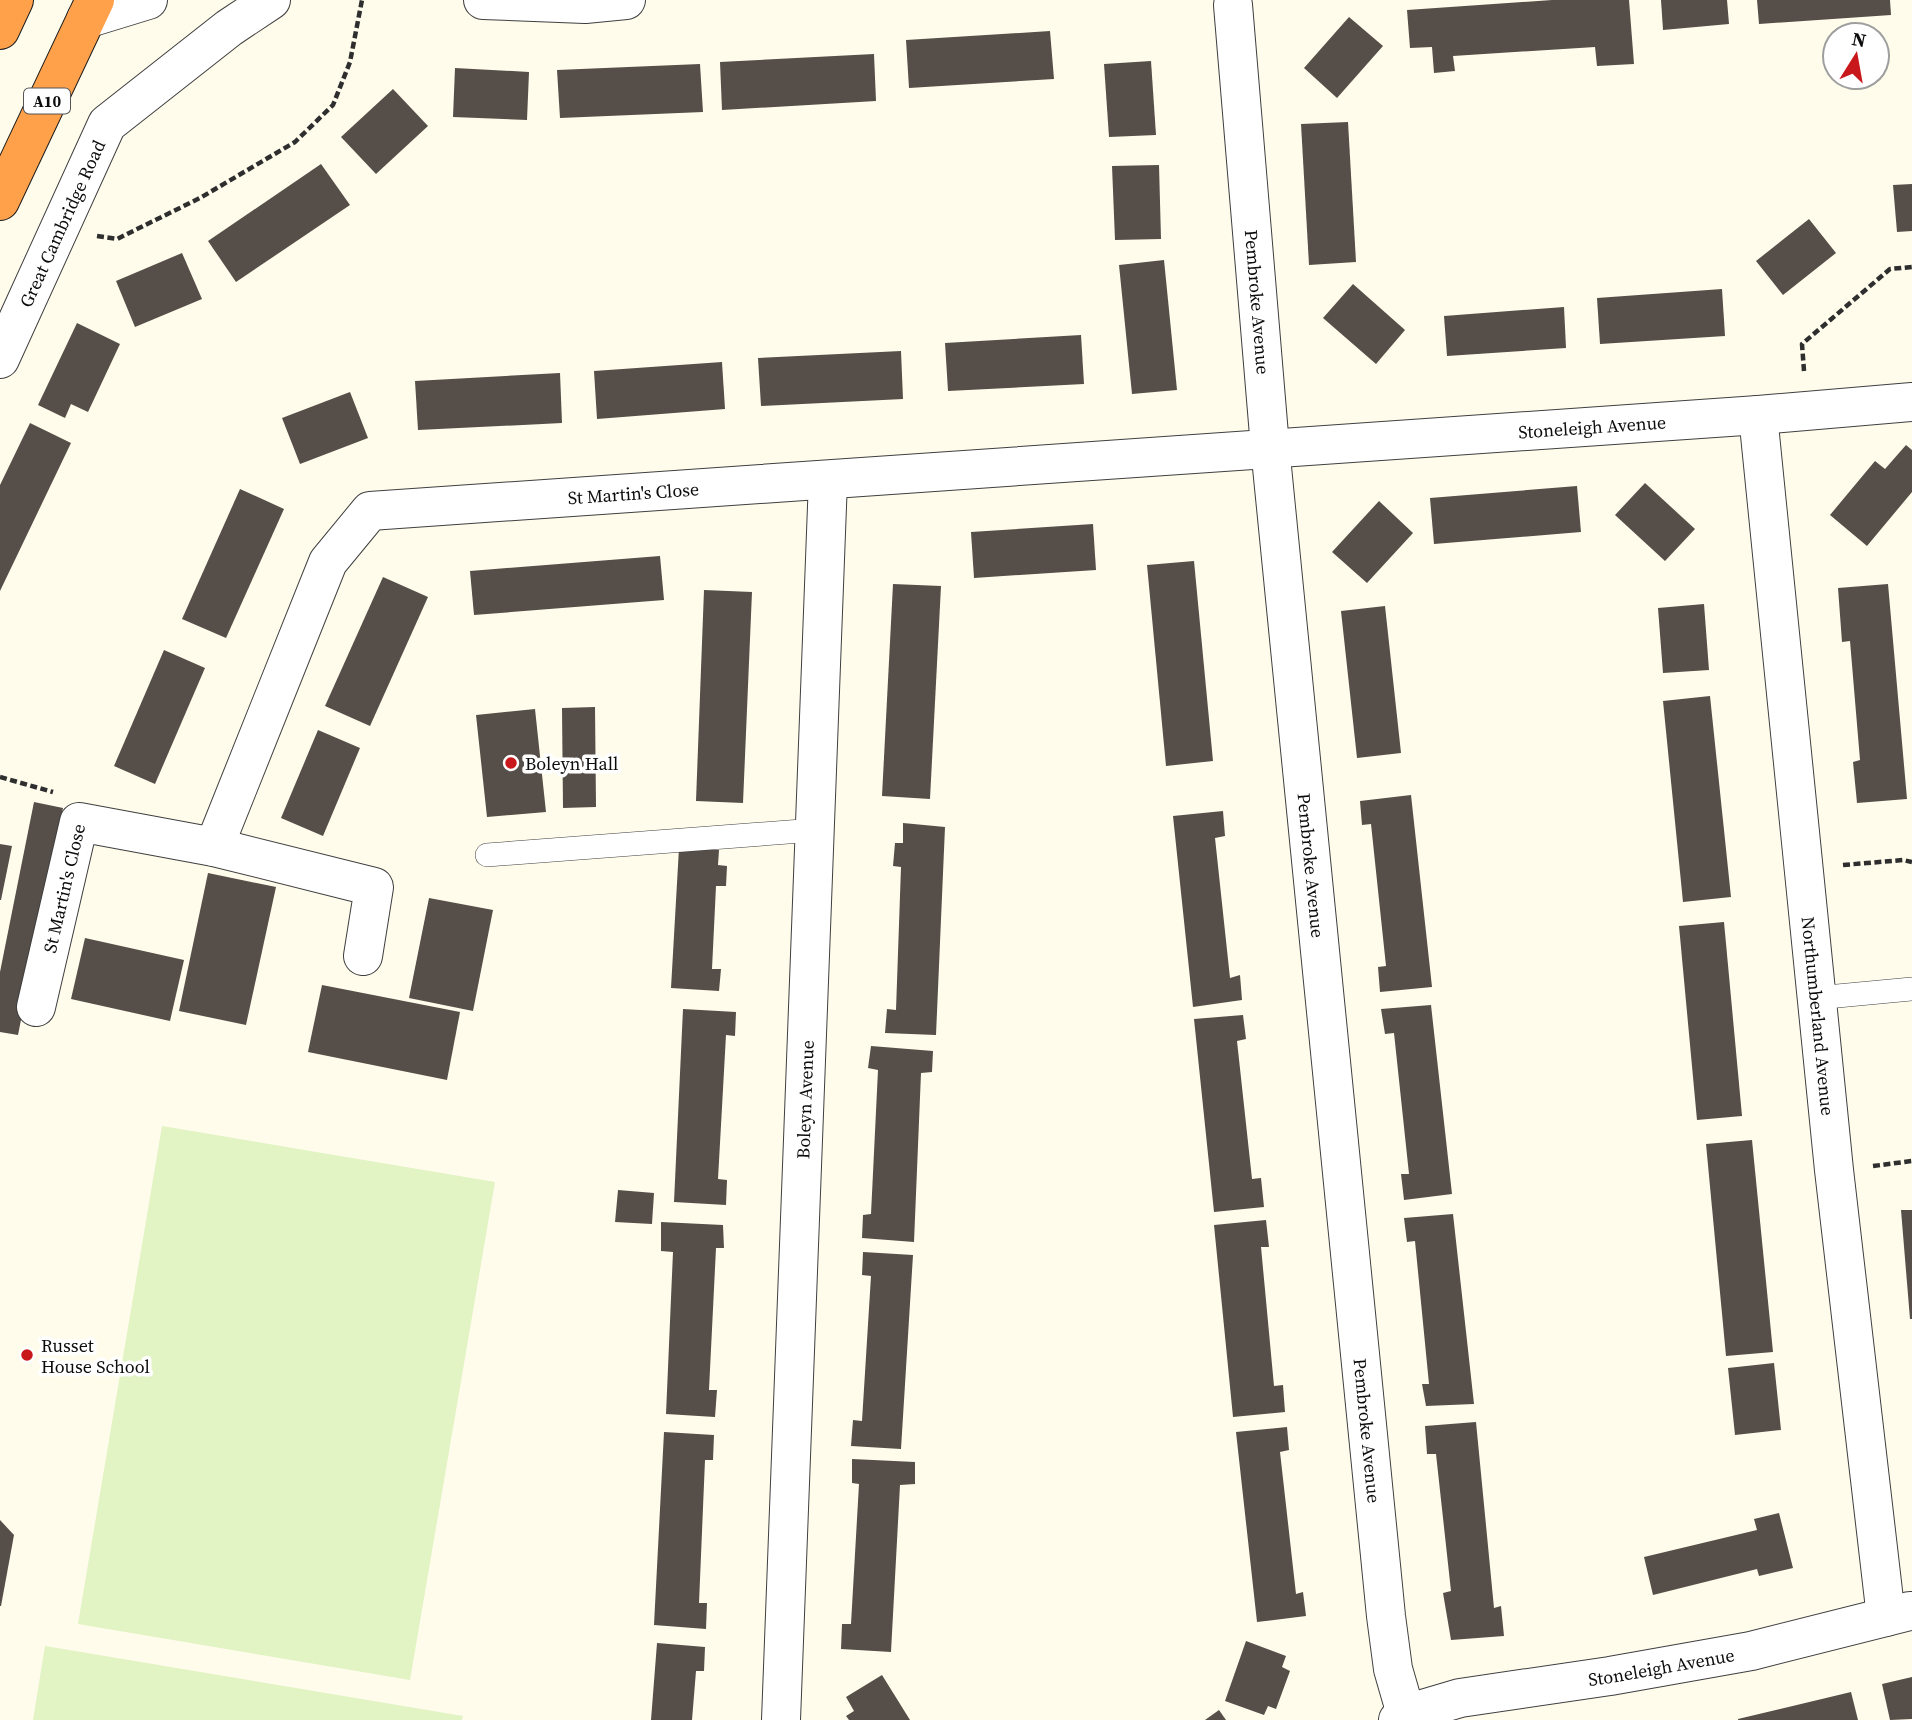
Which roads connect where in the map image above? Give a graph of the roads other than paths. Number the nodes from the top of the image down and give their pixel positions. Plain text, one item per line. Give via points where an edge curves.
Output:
1 (14, 0) edge
2 (148, 0) edge
3 (271, 0) edge
4 (483, 0) edge
5 (626, 0) edge
6 (1233, 5) dead end
7 (90, 10) edge
8 (0, 30) edge
9 (0, 201) edge
10 (0, 359) edge
11 (1912, 402) edge
12 (1758, 415) junction
13 (1270, 447) junction
14 (828, 480) junction
15 (815, 830) junction
16 (214, 847) junction
17 (488, 855) dead end
18 (363, 956) dead end
19 (1912, 989) edge
20 (1816, 998) junction
21 (36, 1007) dead end
22 (1899, 1614) edge
23 (1402, 1717) edge
24 (781, 1720) edge

1 - 8 highway
2 - 7 street
3 - 10 street, Great Cambridge Road via 107,124
4 - 5 street via 585,4
6 - 13 street, Pembroke Avenue
7 - 9 highway, A10
11 - 12 street, Stoneleigh Avenue
12 - 13 street, Stoneleigh Avenue
12 - 20 street, Northumberland Avenue
13 - 14 street, St Martin's Close
13 - 23 street, Pembroke Avenue via 1386,1616
14 - 15 street, Boleyn Avenue
14 - 16 street, St Martin's Close via 370,511 328,562
15 - 17 lane
15 - 24 street, Boleyn Avenue
16 - 18 street, St Martin's Close via 374,887
16 - 21 street, St Martin's Close via 79,822
19 - 20 lane
20 - 22 street, Northumberland Avenue
22 - 23 street, Stoneleigh Avenue via 1751,1651 1460,1698

